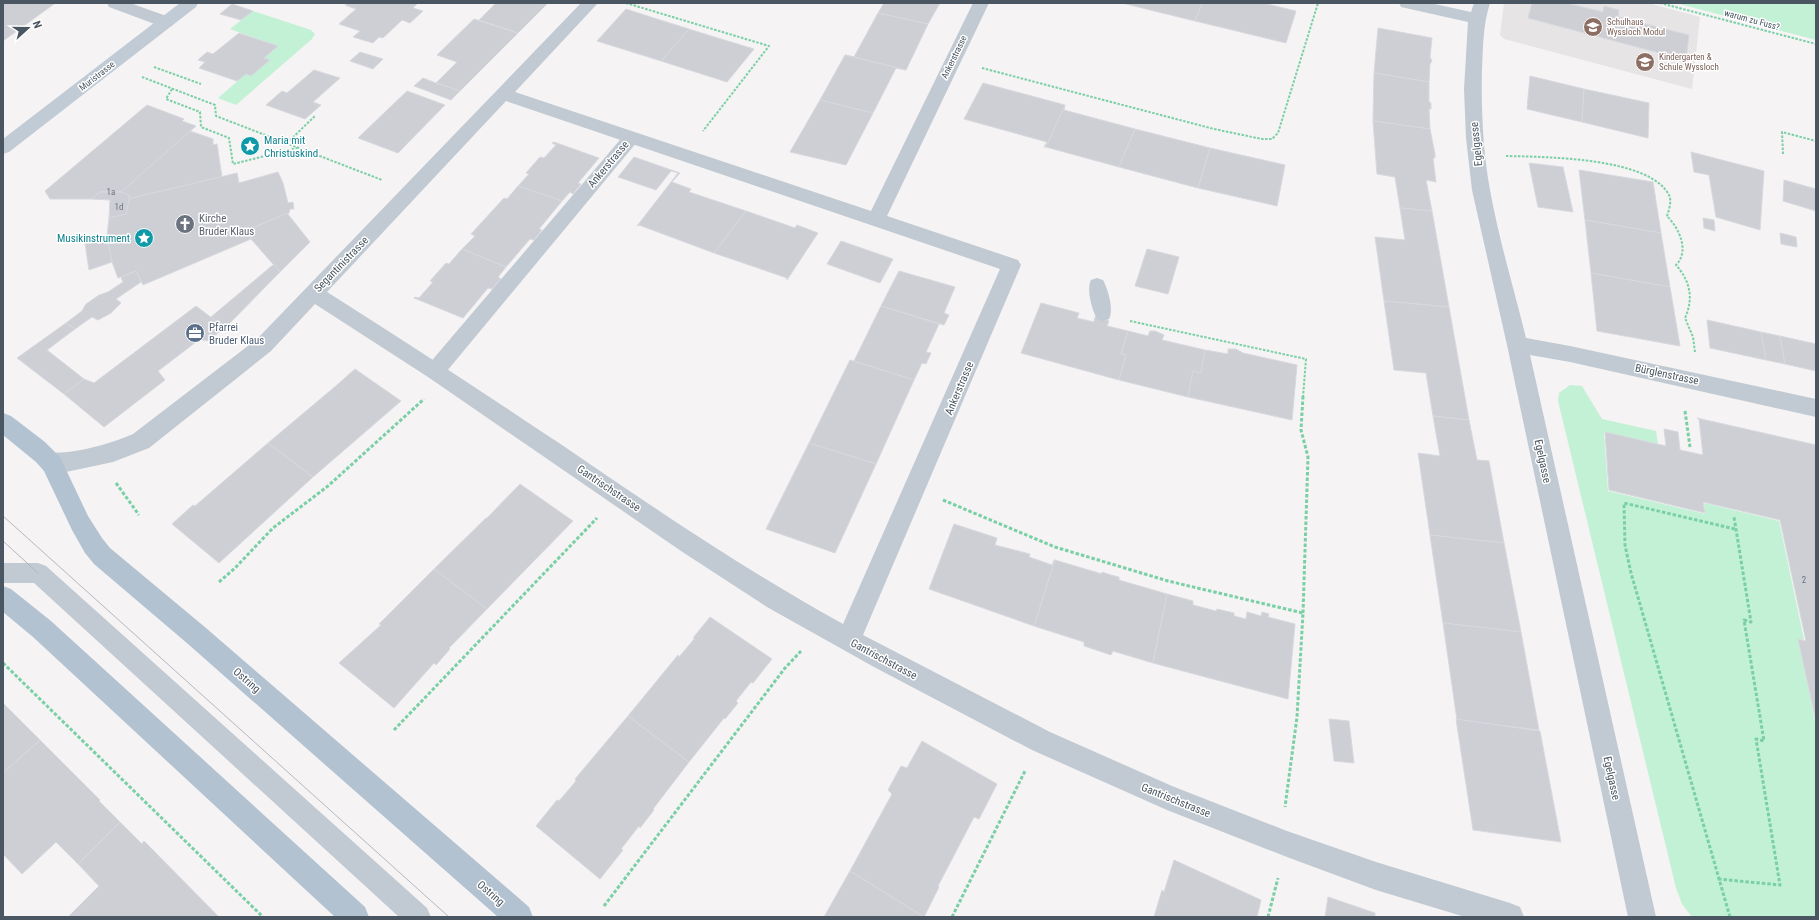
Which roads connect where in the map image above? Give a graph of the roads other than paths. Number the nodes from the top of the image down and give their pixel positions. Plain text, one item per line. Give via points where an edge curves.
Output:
1 (115, 3) edge
2 (190, 3) edge
3 (590, 3) edge
4 (980, 3) edge
5 (1407, 3) edge
6 (1479, 11) edge
7 (166, 22) junction
8 (503, 94) junction
9 (631, 138) junction
10 (3, 148) edge
11 (876, 220) junction
12 (1096, 285) dead end
13 (313, 293) junction
14 (1102, 314) road end
15 (1517, 345) junction
16 (441, 375) junction
17 (1816, 408) edge
18 (3, 422) edge
19 (51, 462) junction
20 (3, 573) edge
21 (3, 597) edge
22 (848, 640) junction
23 (355, 917) edge
24 (418, 917) edge
25 (519, 917) edge
26 (1510, 917) edge
27 (1642, 917) edge

1 - 7 street
2 - 7 main road, Muristrasse
3 - 8 street, Segantinistrasse
4 - 11 street, Ankerstrasse
5 - 6 street
6 - 15 street, Egelgasse via 1474,43 1475,138 1481,190
7 - 10 main road, Muristrasse
8 - 9 street
8 - 13 street, Segantinistrasse
9 - 11 street, Ankerstrasse
9 - 16 lane, Ankerstrasse
11 - 22 street, Ankerstrasse via 1011,265
12 - 14 lane
13 - 16 street, Gantrischstrasse
13 - 19 street, Segantinistrasse via 264,345 141,441 114,453 66,462
15 - 17 street, Bürglenstrasse via 1691,379
15 - 27 street, Egelgasse
16 - 22 street, Gantrischstrasse via 689,544 775,599
18 - 19 main road, Ostring
19 - 25 main road, Ostring via 81,527 90,543 102,556
20 - 24 lane via 38,573
21 - 23 main road via 42,629
22 - 26 street, Gantrischstrasse via 1041,741 1167,797 1376,876

